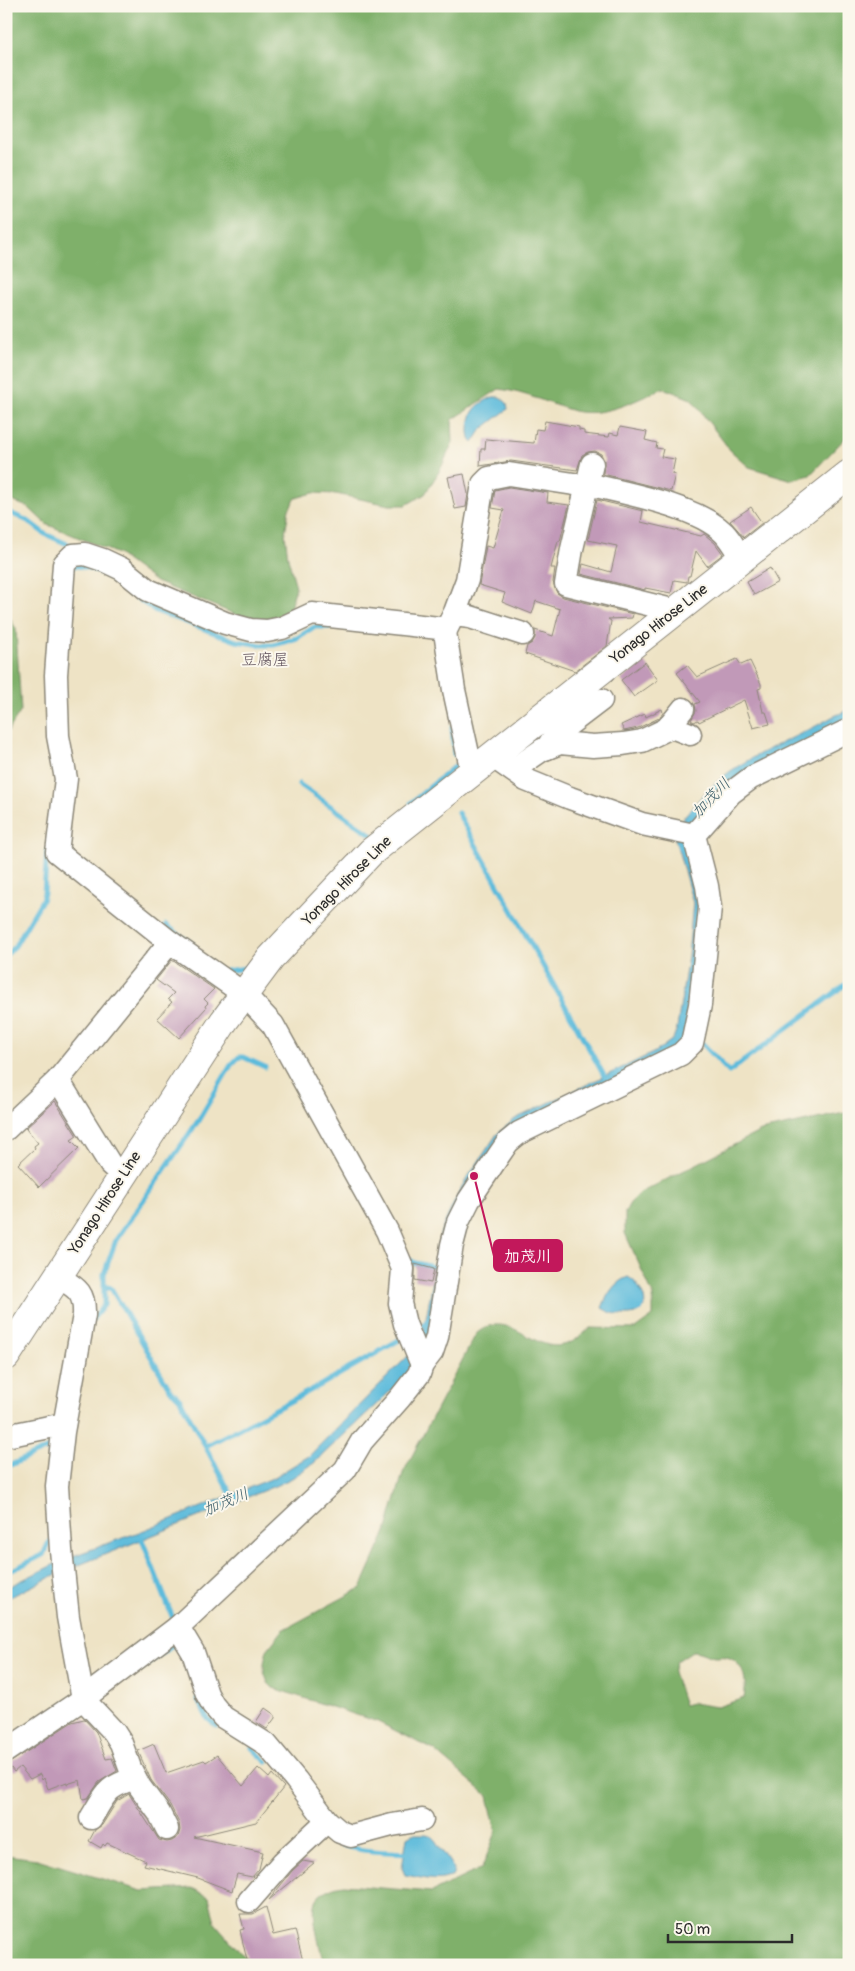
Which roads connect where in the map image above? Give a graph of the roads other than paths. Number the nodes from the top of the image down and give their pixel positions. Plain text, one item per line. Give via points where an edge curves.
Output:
1 (849, 474) edge
2 (588, 478) junction
3 (741, 558) junction
4 (676, 611) junction
5 (449, 623) junction
6 (524, 634) dead end
7 (601, 700) dead end
8 (849, 730) edge
9 (690, 734) dead end
10 (547, 748) junction
11 (492, 766) junction
12 (694, 835) junction
13 (170, 942) junction
14 (244, 994) junction
15 (58, 1080) junction
16 (6, 1129) edge
17 (123, 1176) junction
18 (57, 1276) junction
19 (6, 1356) edge
20 (422, 1365) junction
21 (64, 1424) junction
22 (6, 1436) edge
23 (178, 1627) junction
24 (83, 1699) junction
25 (6, 1751) edge
26 (135, 1778) junction
27 (91, 1818) dead end
28 (422, 1820) dead end
29 (327, 1821) junction
30 (167, 1829) dead end
31 (249, 1901) dead end

1 - 3 main road, Yonago Hirose Line
2 - 3 street via 695,514 724,533
2 - 4 street via 566,584
2 - 5 street via 509,474 489,478 483,484 467,580
3 - 4 main road, Yonago Hirose Line
4 - 11 main road, Yonago Hirose Line
5 - 6 street via 470,617
5 - 11 street via 454,690
5 - 13 street via 439,628 312,614 267,632 250,630 225,623 148,590 122,569 103,560 85,554 69,557 64,564 56,675 58,729 66,779 57,852
7 - 10 street via 555,735
8 - 12 street via 751,778 731,793
9 - 10 street via 676,717 667,729 642,740 593,746 560,744
10 - 11 street
11 - 12 street via 642,824
11 - 14 main road, Yonago Hirose Line via 371,852 270,958
12 - 20 street via 710,907 700,1006 692,1044 680,1054 519,1133 508,1142 458,1222 437,1337 432,1352
13 - 14 street
13 - 15 street
14 - 17 main road, Yonago Hirose Line
14 - 20 street via 272,1025 387,1231 403,1269 400,1303 405,1324
15 - 16 street
15 - 17 street via 110,1164
17 - 18 main road, Yonago Hirose Line
18 - 19 main road, Yonago Hirose Line
18 - 21 street via 81,1293 84,1304
20 - 23 street via 419,1374 362,1441 345,1470
21 - 22 street
21 - 24 street via 57,1486 62,1566
23 - 24 street
23 - 29 street via 193,1652 212,1705 223,1717 266,1744
24 - 25 street
24 - 26 street via 114,1732
26 - 27 street via 108,1790
26 - 30 street
28 - 29 street via 351,1836
29 - 31 street via 283,1862

